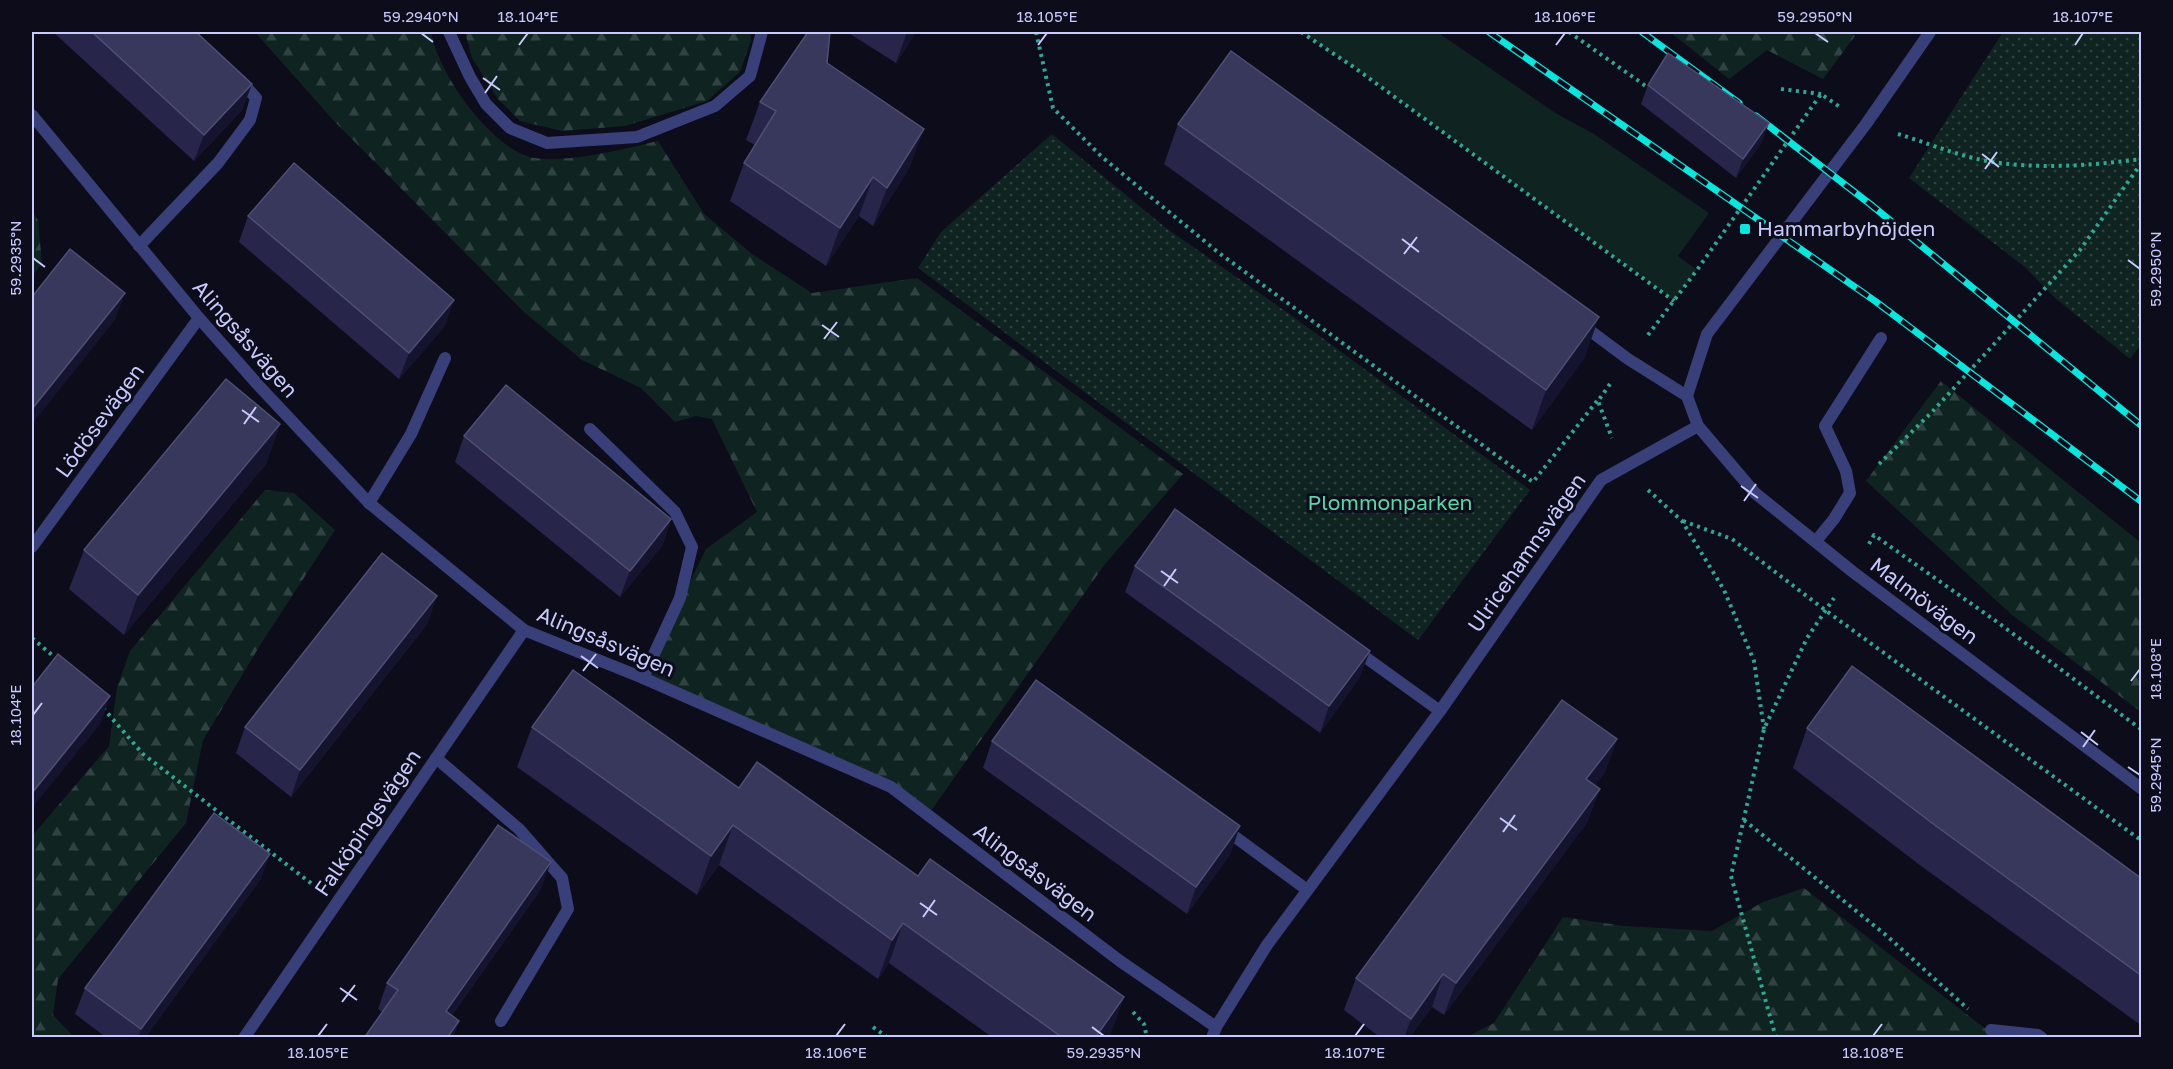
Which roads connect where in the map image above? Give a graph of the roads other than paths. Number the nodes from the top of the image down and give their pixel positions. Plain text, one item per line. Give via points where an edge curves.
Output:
1 (449, 32) edge
2 (762, 32) edge
3 (1930, 32) edge
4 (233, 73) edge
5 (32, 115) edge
6 (139, 246) junction
7 (1572, 317) edge
8 (199, 318) junction
9 (1881, 338) dead end
10 (446, 358) dead end
11 (1688, 396) junction
12 (1698, 426) junction
13 (590, 429) dead end
14 (369, 503) junction
15 (1816, 541) junction
16 (32, 547) edge
17 (524, 630) junction
18 (1345, 643) edge
19 (643, 678) junction
20 (1440, 711) junction
21 (436, 758) junction
22 (2142, 789) edge
23 (1213, 820) edge
24 (1306, 889) junction
25 (501, 1021) dead end
26 (1991, 1030) road end
27 (1214, 1032) edge
28 (244, 1038) edge
29 (2042, 1038) edge

1 - 2 street via 486,104 510,128 547,143 637,136 716,106 750,76
3 - 11 street via 1866,124 1707,334
4 - 6 street via 256,98 250,120 218,163
5 - 6 street, Alingsåsvägen
6 - 8 street, Alingsåsvägen
7 - 11 street via 1628,359
8 - 14 street, Alingsåsvägen
8 - 16 street, Lödösevägen
9 - 15 street via 1825,426 1846,471 1850,493
10 - 14 street via 411,434
11 - 12 street
12 - 15 street, Malmövägen via 1755,494
12 - 20 street, Ulricehamnsvägen via 1601,480
13 - 19 street via 675,512 692,547 680,598
14 - 17 street, Alingsåsvägen
15 - 22 street, Malmövägen
17 - 19 street, Alingsåsvägen
17 - 21 street, Falköpingsvägen
18 - 20 street
19 - 27 street, Alingsåsvägen via 891,787
20 - 24 street, Ulricehamnsvägen
21 - 25 street via 519,829 562,878 568,909
21 - 28 street, Falköpingsvägen
23 - 24 street
24 - 27 street, Ulricehamnsvägen
26 - 29 street

